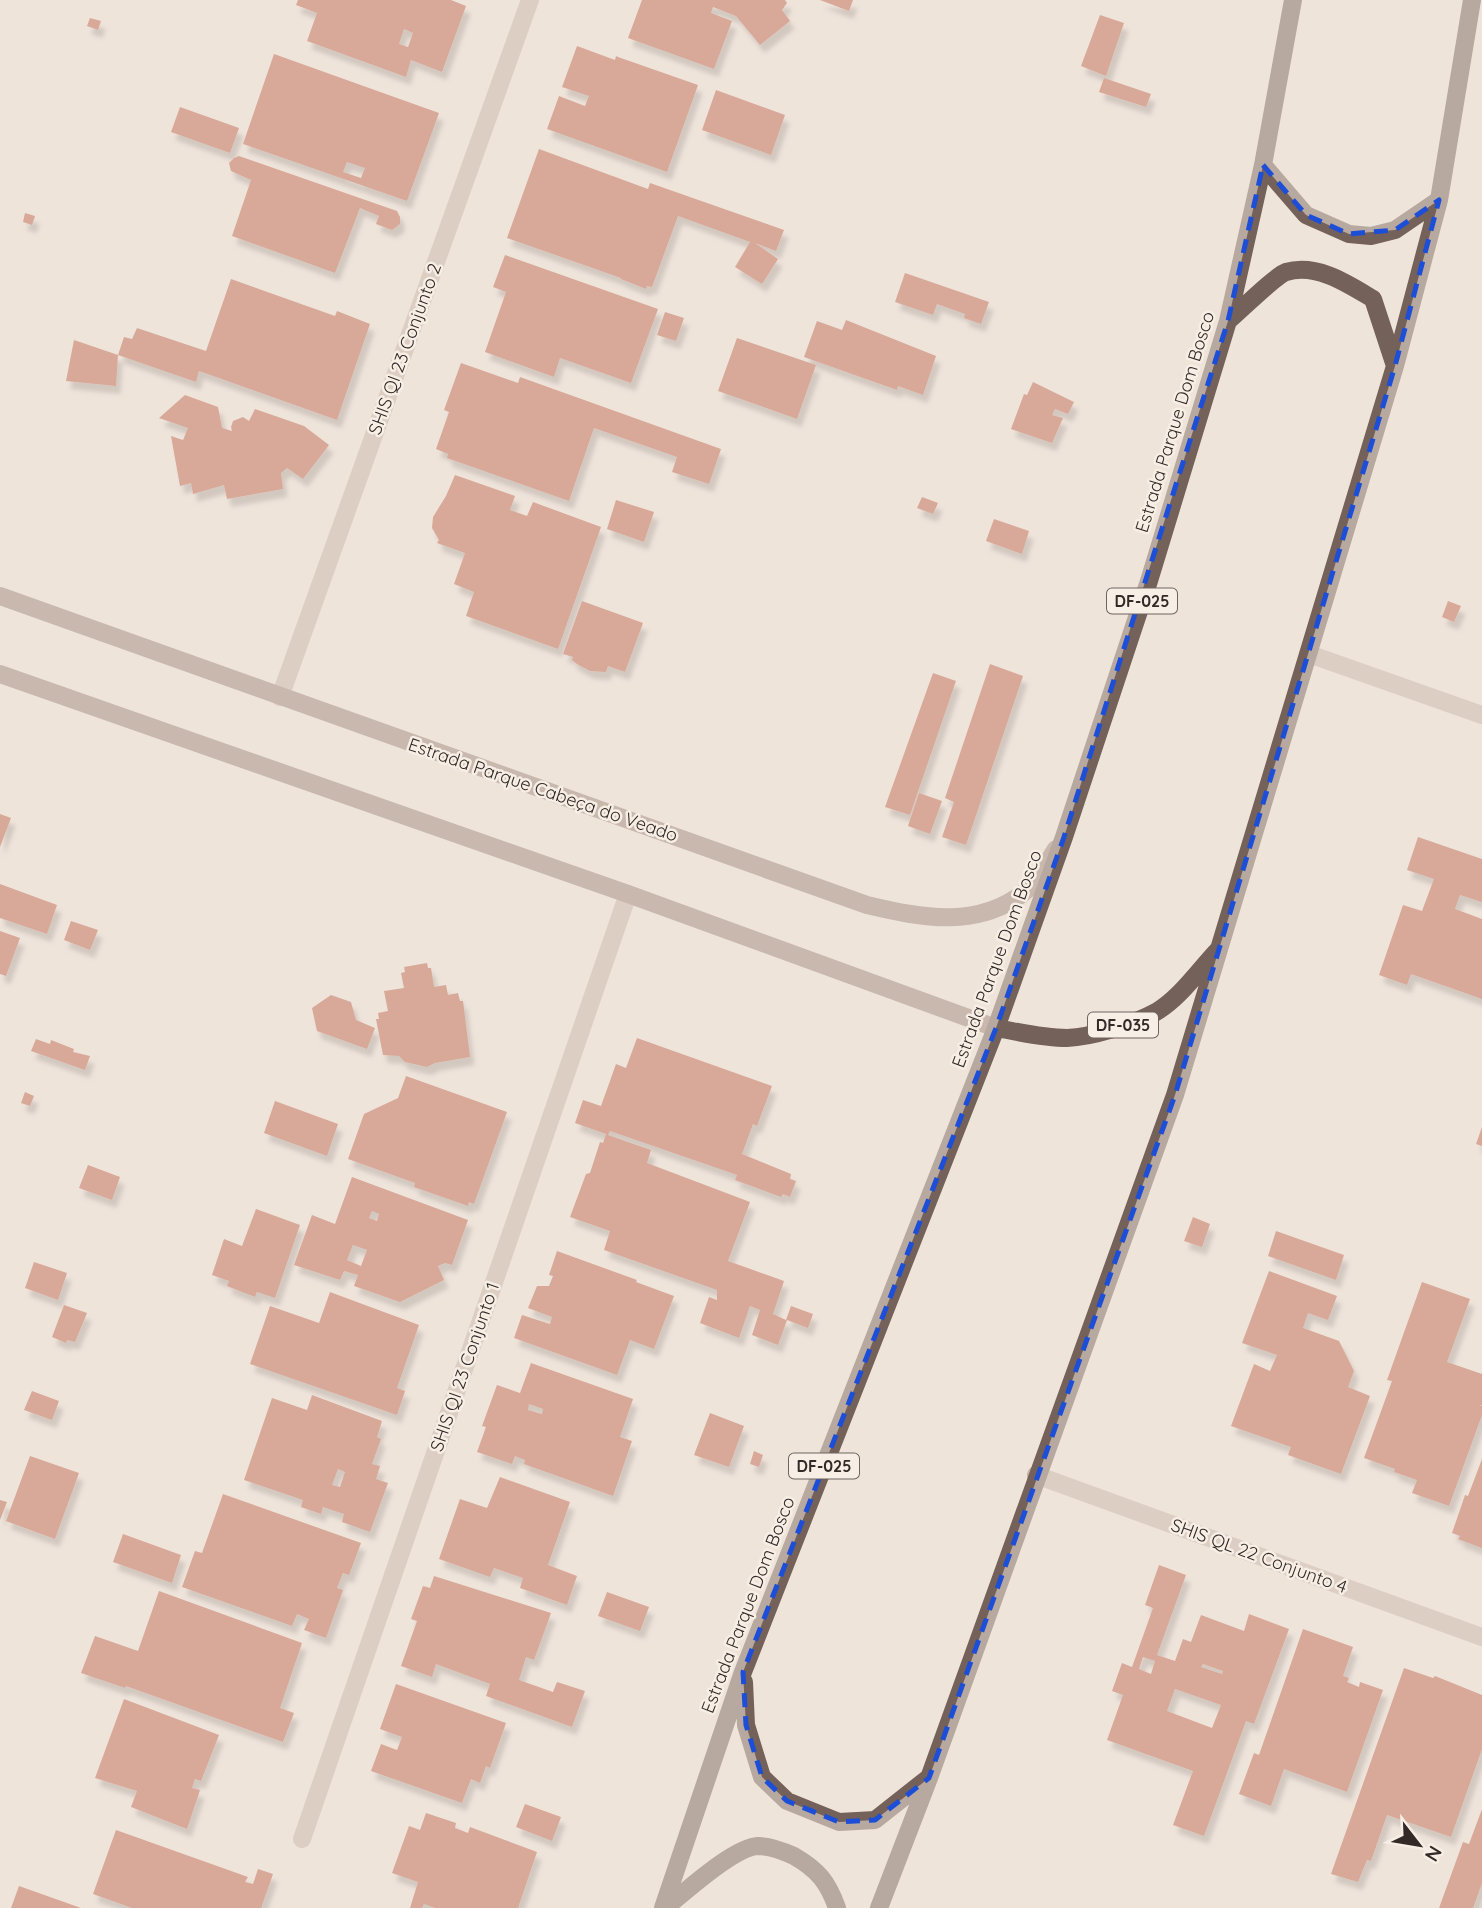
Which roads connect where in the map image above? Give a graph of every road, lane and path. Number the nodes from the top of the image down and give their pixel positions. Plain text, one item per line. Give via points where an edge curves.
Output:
1 (530, 0) edge
2 (1293, 0) edge
3 (1472, 0) edge
4 (1263, 165) junction
5 (1439, 200) junction
6 (1228, 321) junction
7 (1395, 366) junction
8 (0, 596) edge
9 (1309, 654) junction
10 (0, 674) edge
11 (279, 697) junction
12 (1482, 715) edge
13 (1064, 837) junction
14 (628, 894) junction
15 (1221, 946) junction
16 (996, 1028) junction
17 (1036, 1475) junction
18 (1482, 1637) edge
19 (743, 1672) junction
20 (929, 1778) junction
21 (302, 1839) dead end
22 (664, 1908) edge
23 (838, 1908) edge
24 (879, 1908) edge

1 - 11 street, SHIS QI 23 Conjunto 2
2 - 4 main road, Estrada Parque Dom Bosco / DF-025
3 - 5 main road
4 - 5 main road via 1306,215 1349,234 1371,236 1395,230
4 - 6 main road, Estrada Parque Dom Bosco / DF-025
5 - 7 main road
6 - 7 main road via 1284,272 1306,270 1340,280 1373,299
6 - 13 main road, Estrada Parque Dom Bosco / DF-025
7 - 9 main road
8 - 11 main road, Estrada Parque Cabeça do Veado
9 - 12 street
9 - 15 main road
10 - 14 main road, DF-035
11 - 13 main road, Estrada Parque Cabeça do Veado via 867,905 917,917 964,918 999,908 1030,888
13 - 16 main road, Estrada Parque Dom Bosco / DF-025
14 - 16 main road, DF-035
14 - 21 street, SHIS QI 23 Conjunto 1
15 - 16 main road, DF-035 via 1172,999 1156,1012 1127,1024 1069,1038
15 - 17 main road via 1175,1095
16 - 19 main road, Estrada Parque Dom Bosco / DF-025
17 - 18 street, SHIS QL 22 Conjunto 4
17 - 20 main road
19 - 20 main road via 746,1725 762,1777 787,1801 839,1822 875,1821
19 - 22 main road, Estrada Parque Dom Bosco / DF-025
20 - 24 main road
22 - 23 main road via 734,1854 757,1846 782,1850 814,1868

